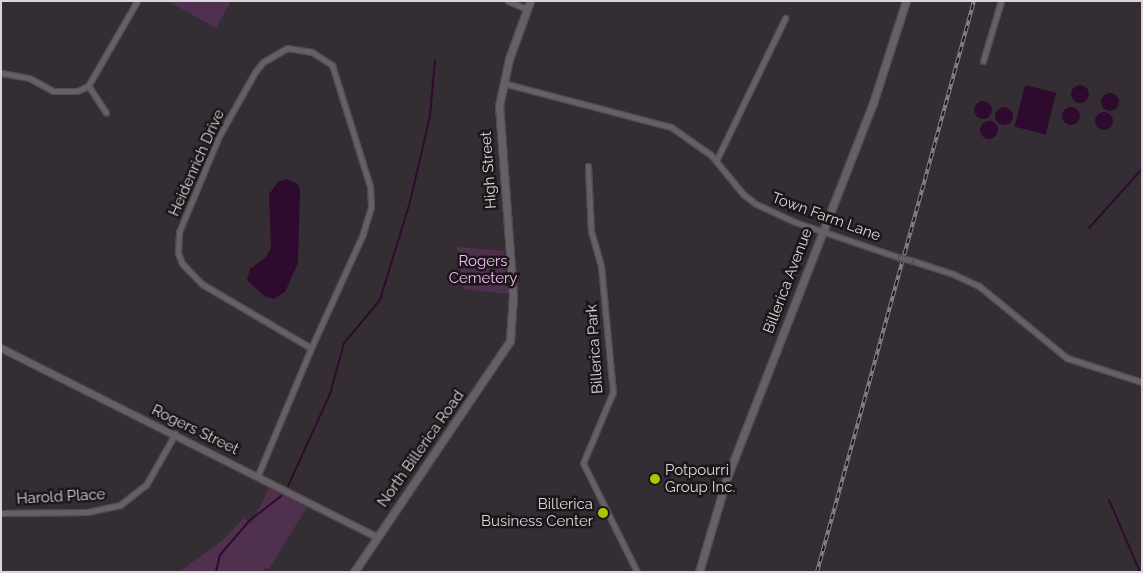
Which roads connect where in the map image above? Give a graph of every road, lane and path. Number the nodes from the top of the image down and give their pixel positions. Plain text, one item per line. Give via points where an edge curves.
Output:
1 (137, 1) edge
2 (508, 1) edge
3 (530, 1) edge
4 (906, 1) edge
5 (1001, 1) edge
6 (527, 9) junction
7 (785, 18) dead end
8 (983, 61) dead end
9 (1, 73) edge
10 (503, 83) junction
11 (88, 85) junction
12 (106, 113) dead end
13 (716, 161) junction
14 (588, 166) dead end
15 (823, 231) junction
16 (510, 341) joint
17 (1, 348) edge
18 (311, 348) junction
19 (1142, 382) edge
20 (175, 434) junction
21 (258, 475) junction
22 (1, 513) edge
23 (376, 537) junction
24 (354, 572) edge
25 (637, 572) edge
26 (699, 572) edge

1 - 11 street
2 - 6 street
3 - 6 main road, High Street
4 - 15 main road, Billerica Avenue via 887,65
5 - 8 street
6 - 10 main road, High Street
7 - 13 street
9 - 11 street via 29,78 53,91 77,91
10 - 13 street, Town Farm Lane via 671,127 698,144
10 - 16 main road, High Street via 499,121 513,303
11 - 12 street
13 - 15 street, Town Farm Lane via 743,194 756,204
14 - 25 street, Billerica Park via 592,231 601,266 613,392 583,463
15 - 19 street, Town Farm Lane, bridge via 953,274 979,286 1067,358
15 - 26 main road, Billerica Avenue via 726,480
16 - 23 main road, North Billerica Road
17 - 20 street, Rogers Street
18 - 18 street, Heidenrich Drive via 363,234 370,207 370,186 332,65 312,52 287,48 263,62 255,72 220,136 179,232 178,253 190,273 202,284
18 - 21 street, Heidenrich Drive
20 - 21 street, Rogers Street
20 - 22 street, Harold Place via 146,485 120,505 87,512
21 - 23 street, Rogers Street
23 - 24 main road, North Billerica Road

